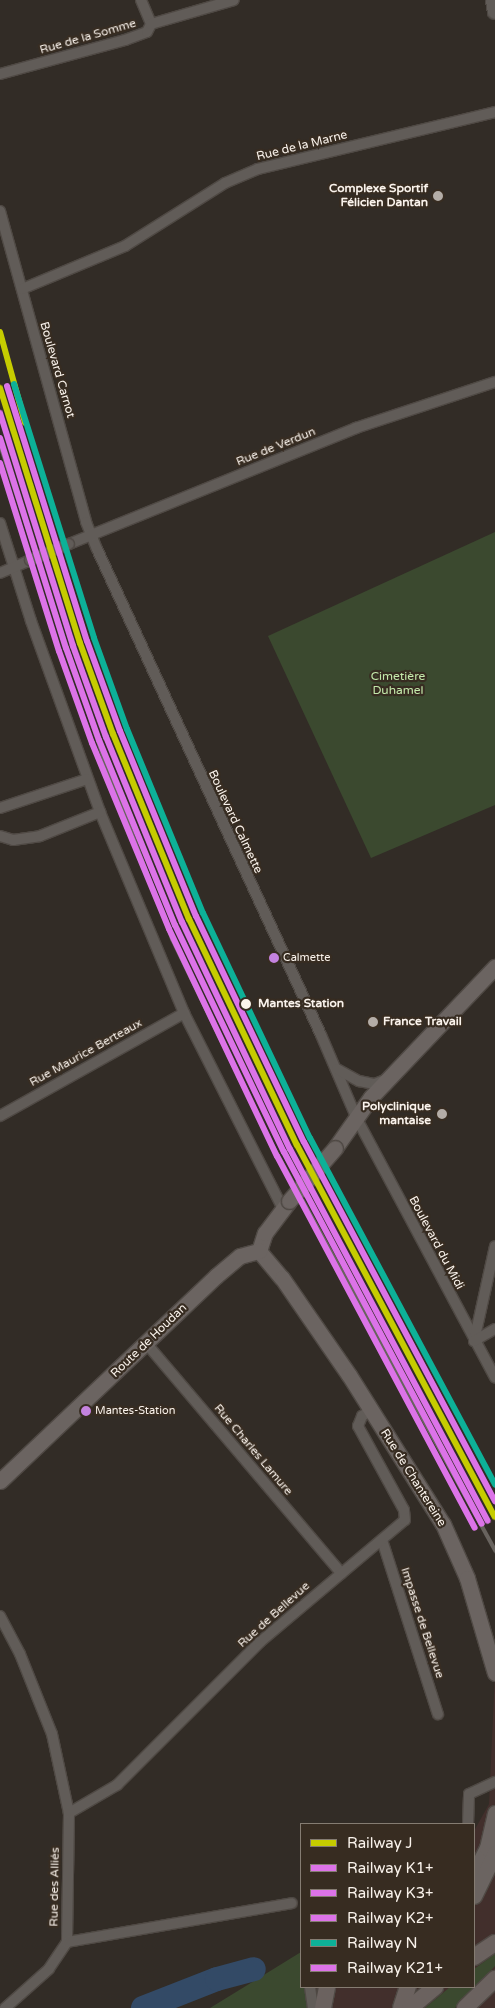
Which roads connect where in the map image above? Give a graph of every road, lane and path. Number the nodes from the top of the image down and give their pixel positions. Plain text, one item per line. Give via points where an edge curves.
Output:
1 (141, 0) edge
2 (234, 0) edge
3 (493, 0) edge
4 (495, 12) edge
5 (151, 24) junction
6 (0, 74) edge
7 (495, 112) edge
8 (0, 211) edge
9 (22, 289) junction
10 (495, 382) edge
11 (0, 523) edge
12 (91, 535) junction
13 (15, 567) junction
14 (0, 573) edge
15 (87, 779) junction
16 (0, 808) edge
17 (100, 812) junction
18 (0, 836) edge
19 (495, 967) edge
20 (184, 1013) junction
21 (336, 1068) junction
22 (391, 1077) junction
23 (0, 1116) edge
24 (357, 1118) junction
25 (286, 1205) junction
26 (495, 1246) edge
27 (259, 1251) junction
28 (495, 1329) edge
29 (474, 1341) junction
30 (146, 1343) junction
31 (495, 1377) edge
32 (366, 1405) junction
33 (0, 1481) edge
34 (382, 1540) junction
35 (341, 1573) junction
36 (0, 1616) edge
37 (495, 1673) edge
38 (438, 1714) dead end
39 (495, 1782) edge
40 (495, 1813) edge
41 (69, 1814) junction
42 (468, 1823) edge
43 (494, 1863) edge
44 (475, 1870) edge
45 (475, 1894) edge
46 (292, 1903) dead end
47 (67, 1942) junction
48 (495, 1943) edge
49 (475, 1956) edge
50 (495, 1979) edge
51 (310, 1988) edge
52 (327, 1988) edge
53 (408, 1988) edge
54 (433, 1988) edge
55 (412, 2001) edge
56 (5, 2008) edge
57 (312, 2008) edge
58 (323, 2008) edge
59 (402, 2008) edge
60 (465, 2008) edge

1 - 5 street
2 - 5 street, Rue de la Somme
3 - 4 street
5 - 6 street, Rue de la Somme via 147,32 136,37
7 - 9 street, Rue de la Marne via 258,169 225,183 125,246
8 - 9 street, Boulevard Carnot
9 - 12 street, Boulevard Carnot
10 - 12 street, Rue de Verdun via 356,428
11 - 13 street
12 - 13 street, Rue de Verdun, bridge
12 - 21 street, Boulevard Calmette
13 - 14 street, Rue de Verdun
13 - 15 street
15 - 16 street
15 - 17 street
17 - 18 street via 40,836 13,840
17 - 20 street
19 - 22 main road
20 - 23 street, Rue Maurice Berteaux
20 - 25 street
21 - 22 street via 375,1084
21 - 24 street, Boulevard Calmette
22 - 24 main road
24 - 25 main road, bridge
24 - 29 street, Boulevard du Midi
25 - 27 main road via 265,1233
26 - 29 street
27 - 30 main road, Route de Houdan via 249,1252 231,1263
27 - 32 main road, Rue de Chantereine via 282,1278
28 - 29 street
29 - 31 street, Boulevard du Midi
30 - 33 main road, Route de Houdan
30 - 35 street, Rue Charles Lamure
32 - 34 street, Rue de Bellevue via 358,1426 404,1510 405,1520
32 - 37 main road, Rue de Chantereine via 426,1495 455,1549
34 - 35 street, Rue de Bellevue
34 - 38 street, Impasse de Bellevue
35 - 41 street, Rue de Bellevue via 260,1642 117,1785
36 - 41 street, Rue des Alliés via 20,1654 52,1734
39 - 42 street via 469,1794
40 - 44 main road via 487,1848
41 - 47 street, Rue des Alliés
43 - 45 main road
46 - 47 street, Rue des Alliés
47 - 56 street via 49,1969
48 - 49 main road
50 - 60 main road
51 - 57 street
52 - 58 main road
53 - 59 main road
54 - 55 main road

